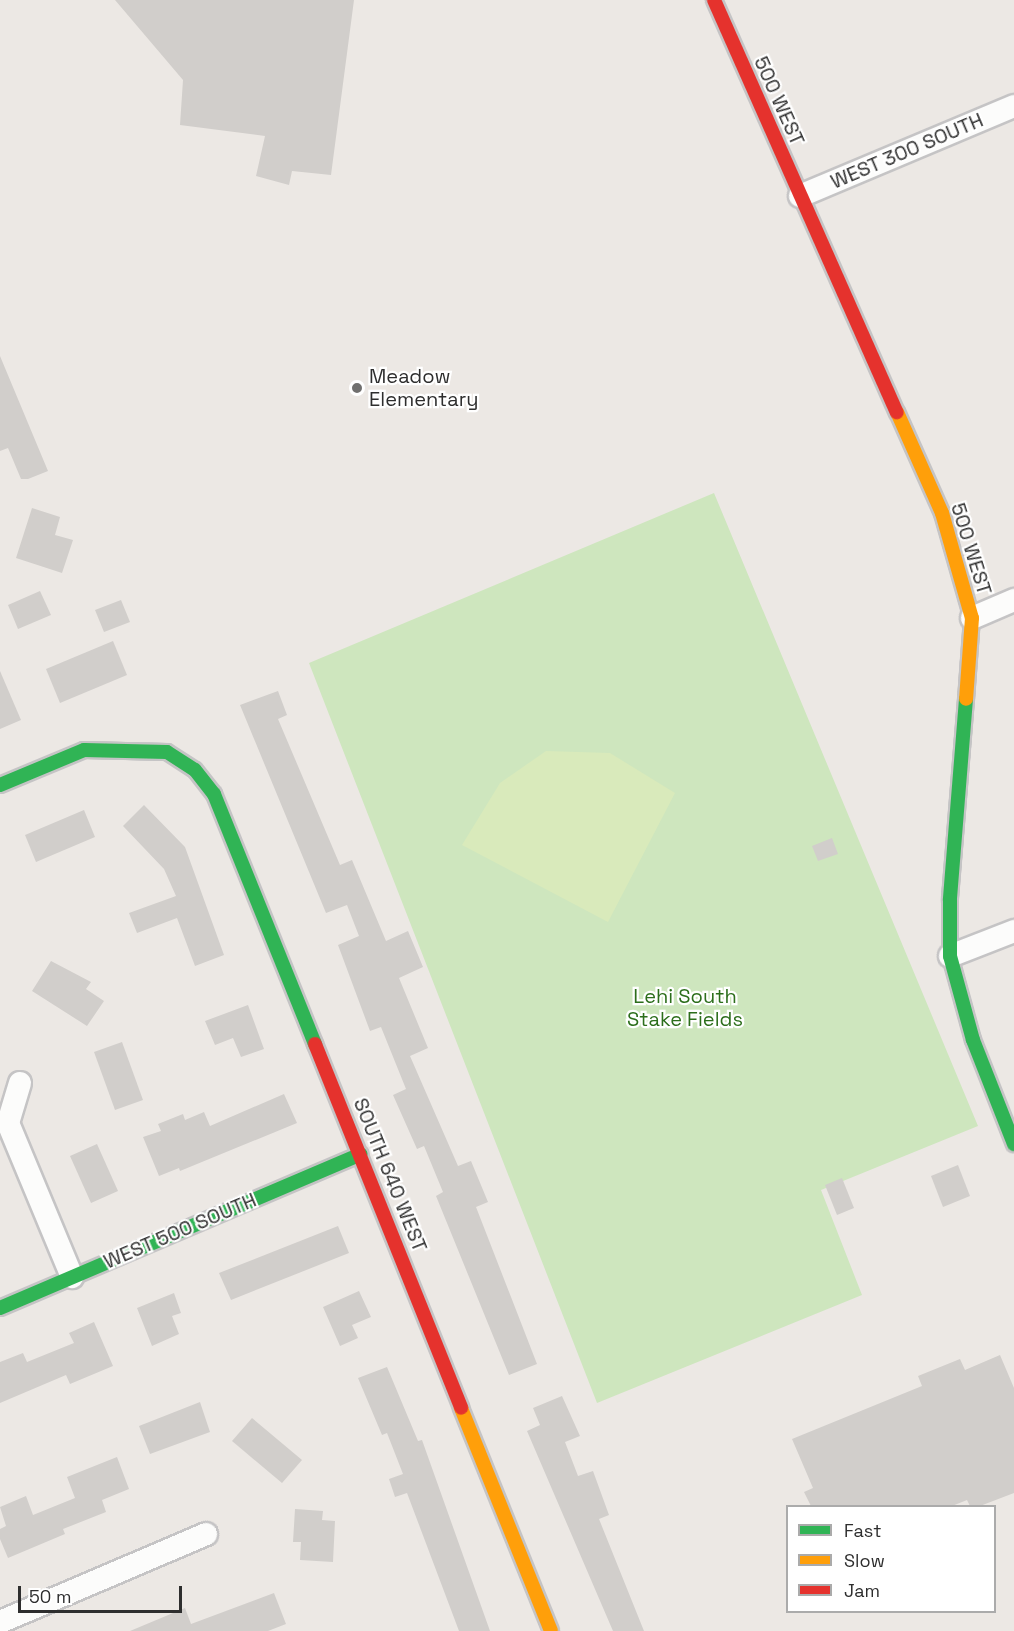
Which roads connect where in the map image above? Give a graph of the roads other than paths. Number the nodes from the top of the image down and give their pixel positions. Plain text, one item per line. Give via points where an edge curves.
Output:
1 (714, 0) edge
2 (1014, 106) edge
3 (800, 196) junction
4 (1014, 600) edge
5 (972, 618) junction
6 (0, 785) edge
7 (1014, 931) edge
8 (950, 956) junction
9 (20, 1083) dead end
10 (1014, 1144) edge
11 (361, 1154) junction
12 (72, 1277) junction
13 (0, 1308) edge
14 (206, 1534) dead end
15 (0, 1622) edge
16 (551, 1631) edge

1 - 3 street, 500 WEST
2 - 3 street, WEST 300 SOUTH
3 - 5 street, 500 WEST via 942,513
4 - 5 street
5 - 8 street, 500 WEST via 950,900
6 - 11 street, SOUTH 640 WEST via 84,750 167,752 195,771 214,794
7 - 8 street
8 - 10 street, 500 WEST via 973,1040
9 - 12 street via 8,1123
11 - 12 street, WEST 500 SOUTH
11 - 16 street, SOUTH 640 WEST
12 - 13 street, WEST 500 SOUTH
14 - 15 street

